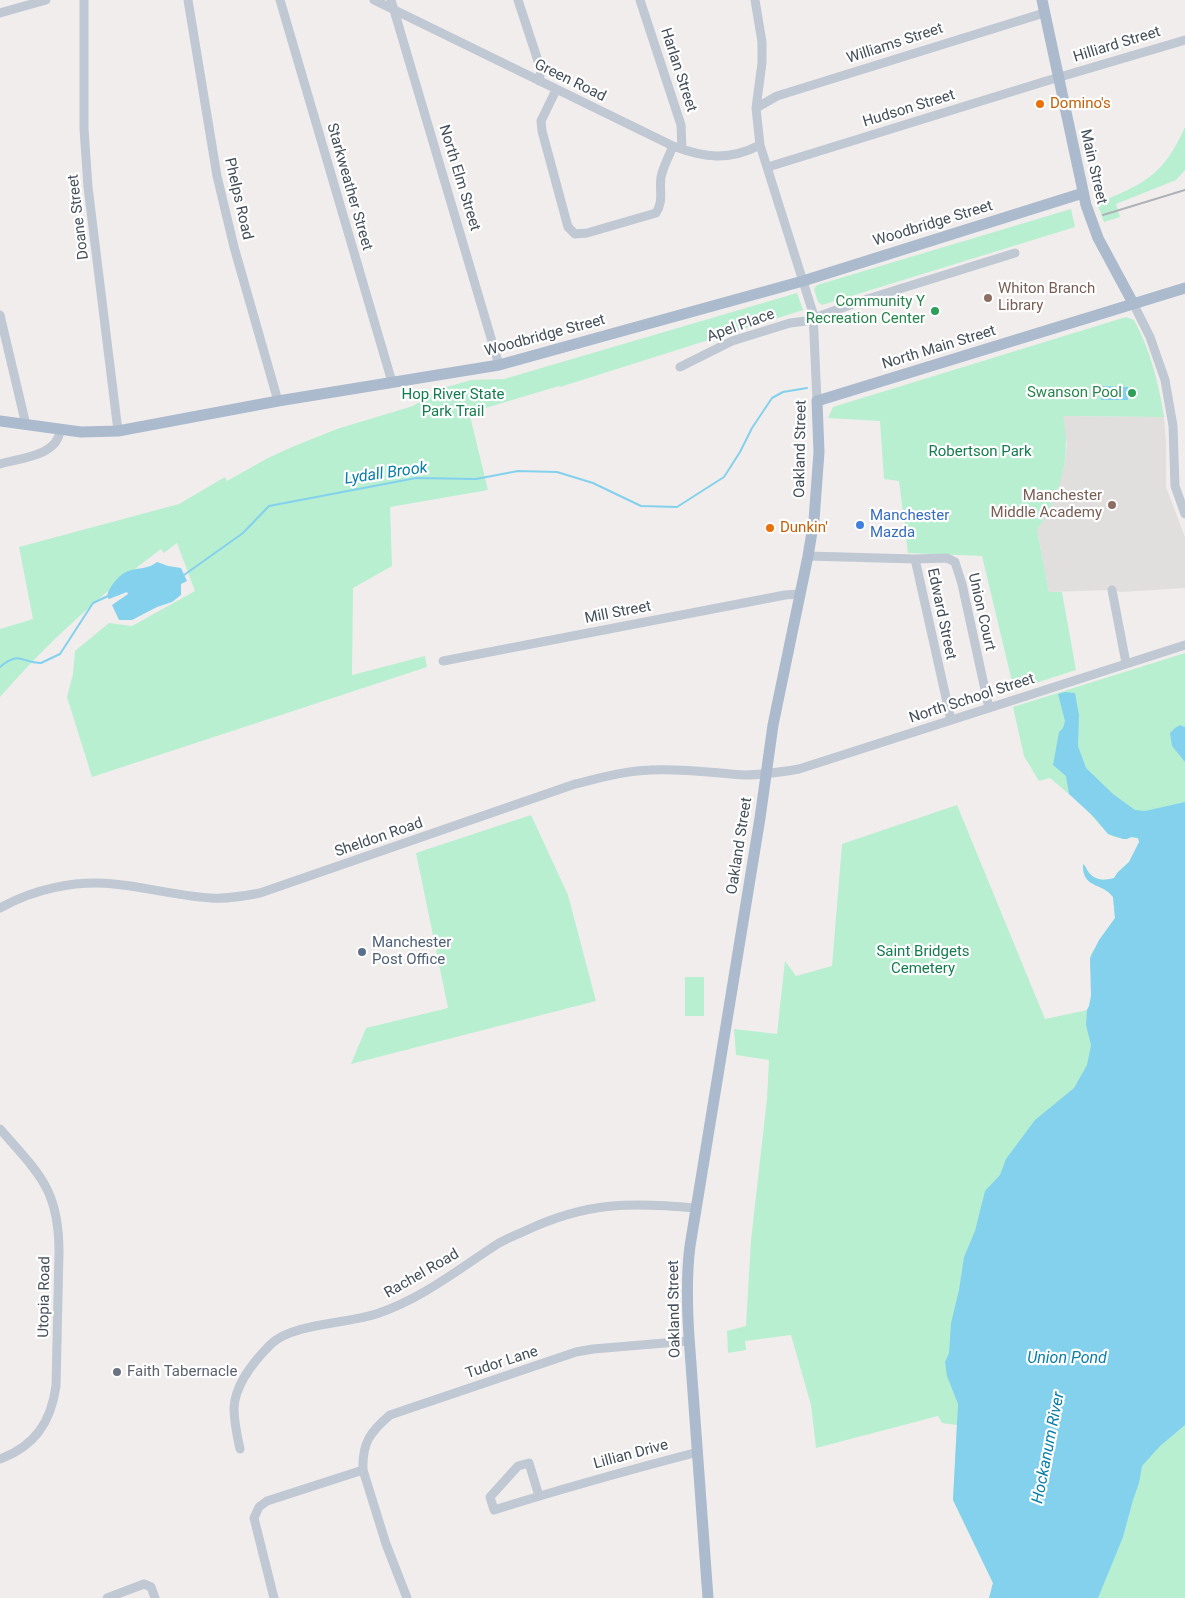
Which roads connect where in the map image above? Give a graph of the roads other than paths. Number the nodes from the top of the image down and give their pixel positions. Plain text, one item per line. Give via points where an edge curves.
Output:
1 (46, 0) edge
2 (84, 0) edge
3 (188, 0) edge
4 (280, 0) edge
5 (374, 0) edge
6 (518, 0) edge
7 (640, 0) edge
8 (755, 0) edge
9 (1042, 0) edge
10 (392, 5) edge
11 (0, 13) edge
12 (1044, 13) junction
13 (1185, 40) edge
14 (1058, 78) junction
15 (539, 81) junction
16 (556, 90) junction
17 (756, 108) junction
18 (760, 145) junction
19 (678, 148) junction
20 (768, 167) junction
21 (1083, 193) junction
22 (1015, 252) dead end
23 (803, 281) junction
24 (1185, 288) edge
25 (1133, 303) junction
26 (0, 315) edge
27 (814, 318) junction
28 (499, 365) junction
29 (680, 367) dead end
30 (392, 382) junction
31 (278, 401) junction
32 (817, 401) junction
33 (0, 421) edge
34 (26, 425) junction
35 (60, 430) junction
36 (118, 431) junction
37 (0, 464) edge
38 (1185, 484) edge
39 (1175, 486) junction
40 (1185, 514) edge
41 (808, 556) junction
42 (915, 559) junction
43 (1112, 590) dead end
44 (800, 594) junction
45 (1185, 645) edge
46 (443, 661) dead end
47 (1126, 663) junction
48 (988, 708) junction
49 (950, 720) junction
50 (766, 774) junction
51 (0, 908) edge
52 (0, 1129) edge
53 (696, 1208) junction
54 (689, 1341) junction
55 (240, 1449) dead end
56 (698, 1452) junction
57 (0, 1459) edge
58 (363, 1470) junction
59 (539, 1496) junction
60 (107, 1598) edge
61 (155, 1598) edge
62 (274, 1598) edge
63 (407, 1598) edge
64 (706, 1598) edge

1 - 11 street
2 - 36 street, Doane Street via 88,186
3 - 31 street, Phelps Road via 217,176
4 - 30 street, Starkweather Street
5 - 10 street, Green Road
6 - 15 street via 541,70
7 - 19 street, Harlan Street via 681,124
8 - 17 street, Oakland Street via 762,42
9 - 12 main road, Main Street
10 - 15 street, Green Road
10 - 28 street, North Elm Street
12 - 14 main road, Main Street
12 - 17 street, Williams Street via 778,96
13 - 14 street, Hilliard Street
14 - 20 street, Hudson Street
14 - 21 main road, Main Street
15 - 16 street, Green Road
16 - 19 street, Green Road
16 - 19 street via 541,121 542,131 568,227 575,234 586,234 656,214 662,204 662,175
17 - 18 street, Oakland Street
18 - 19 street, Green Road via 716,157
18 - 20 street, Oakland Street
20 - 23 street, Oakland Street
21 - 23 main road, Woodbridge Street
21 - 25 main road, Main Street via 1096,234
22 - 27 street, Apel Place
23 - 27 street, Oakland Street
23 - 28 main road, Woodbridge Street
24 - 25 main road, North Main Street
25 - 32 main road, North Main Street
25 - 39 street via 1153,344 1168,394 1174,434
26 - 34 street
27 - 29 street, Apel Place via 727,343
27 - 32 street, Oakland Street
28 - 30 main road, Woodbridge Street
30 - 31 main road, Woodbridge Street
31 - 36 main road, Woodbridge Street
32 - 41 main road, Oakland Street via 817,493
33 - 34 main road, Woodbridge Street
34 - 35 main road, Woodbridge Street
35 - 36 main road, Woodbridge Street
35 - 37 street via 56,444 48,450
38 - 39 street
39 - 40 street
41 - 42 street, Edward Street
41 - 44 main road, Oakland Street
42 - 48 street, Union Court via 947,558 955,562
42 - 49 street, Edward Street
43 - 47 street
44 - 46 street, Mill Street
44 - 50 main road, Oakland Street
45 - 47 street, North School Street
47 - 48 street, North School Street
48 - 49 street, North School Street
49 - 50 street, North School Street via 799,769
50 - 51 street, Sheldon Road via 650,770 596,778 260,893 214,898 113,884 80,883 30,894
50 - 53 main road, Oakland Street
52 - 57 street, Utopia Road via 35,1169 52,1197 60,1252 54,1403 39,1433 26,1446
53 - 54 main road, Oakland Street via 687,1275
53 - 55 street, Rachel Road via 626,1204 567,1214 501,1242 409,1301 378,1314 289,1332 273,1342 258,1358 241,1384 234,1407
54 - 56 main road, Oakland Street
54 - 58 street, Tudor Lane via 576,1352 390,1415 366,1442
56 - 59 street, Lillian Drive
56 - 64 main road, Oakland Street
58 - 62 street via 266,1501 259,1507 254,1518
58 - 63 street, Tudor Lane
59 - 59 street, Lillian Drive via 494,1510 490,1497 518,1466 529,1463
60 - 61 street via 144,1584 151,1587

